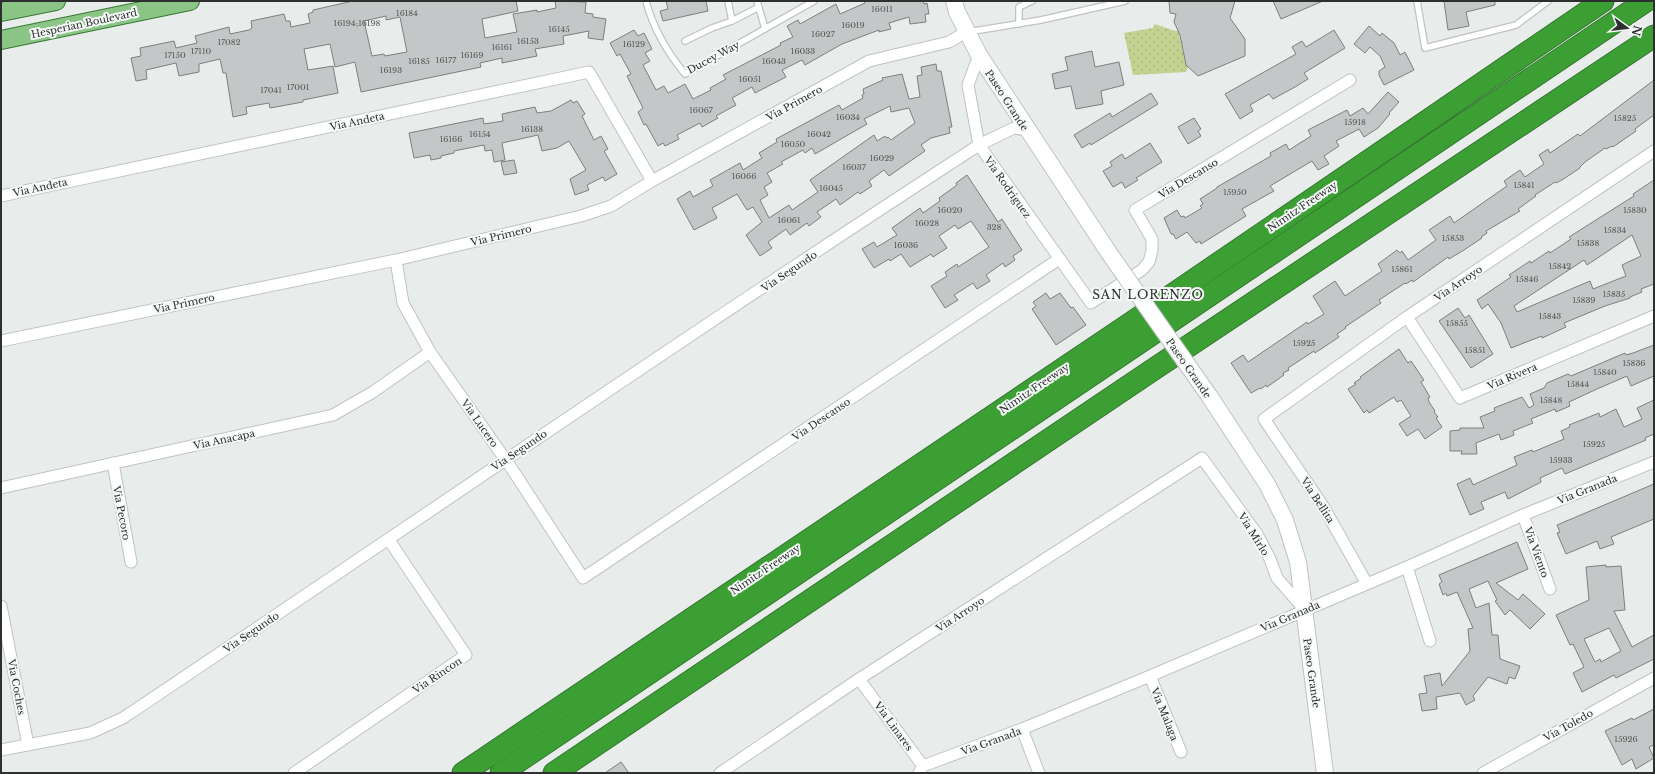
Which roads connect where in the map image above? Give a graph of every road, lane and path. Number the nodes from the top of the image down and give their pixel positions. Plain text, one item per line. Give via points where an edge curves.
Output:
1 (56, 1) edge
2 (190, 1) edge
3 (646, 1) edge
4 (728, 1) edge
5 (814, 1) edge
6 (954, 1) edge
7 (1032, 1) edge
8 (1125, 1) edge
9 (1417, 1) edge
10 (1548, 1) edge
11 (1646, 1) edge
12 (758, 4) edge
13 (1597, 4) edge
14 (2, 11) edge
15 (732, 21) junction
16 (1019, 24) junction
17 (765, 29) junction
18 (966, 32) junction
19 (1654, 36) edge
20 (1, 40) edge
21 (685, 41) dead end
22 (978, 55) junction
23 (1350, 80) dead end
24 (1027, 130) junction
25 (979, 145) junction
26 (1654, 151) edge
27 (652, 181) junction
28 (1, 196) edge
29 (1059, 259) junction
30 (396, 260) junction
31 (1091, 304) joint
32 (1654, 316) edge
33 (1407, 317) junction
34 (1, 341) edge
35 (430, 352) junction
36 (1264, 419) joint
37 (1202, 458) joint
38 (505, 459) junction
39 (1654, 462) edge
40 (112, 463) junction
41 (1, 488) edge
42 (1523, 515) junction
43 (389, 540) junction
44 (131, 562) dead end
45 (1407, 567) junction
46 (583, 578) joint
47 (1367, 584) junction
48 (1550, 589) dead end
49 (1, 606) edge
50 (1304, 610) junction
51 (1430, 641) dead end
52 (1150, 676) junction
53 (1654, 678) edge
54 (859, 679) junction
55 (1022, 729) junction
56 (28, 745) junction
57 (1, 750) edge
58 (1180, 752) dead end
59 (921, 770) edge
60 (294, 773) edge
61 (463, 773) edge
62 (501, 773) edge
63 (554, 773) edge
64 (720, 773) edge
65 (1039, 773) edge
66 (1326, 773) edge
67 (1483, 773) edge

1 - 14 main road
2 - 20 main road, Hesperian Boulevard
3 - 17 lane, Ducey Way via 650,18 670,55 685,74
4 - 15 lane
5 - 17 lane, Ducey Way
6 - 18 street, Paseo Grande
7 - 16 lane via 1019,7
8 - 16 lane
9 - 10 lane via 1425,48 1516,25
11 - 62 highway
12 - 15 lane
12 - 17 lane
13 - 61 highway, Nimitz Freeway via 1131,323
15 - 21 lane
16 - 18 lane
18 - 22 street, Paseo Grande
18 - 27 street, Via Primero via 949,42 869,62
19 - 63 highway
22 - 24 street, Paseo Grande
22 - 25 street, Via Rodriguez via 968,85
23 - 31 street, Via Descanso via 1135,210 1152,240 1150,262
24 - 25 street, Via Segundo via 1014,128
24 - 50 street, Paseo Grande, bridge via 1267,484 1285,520 1298,562
25 - 29 street, Via Rodriguez
25 - 38 street, Via Segundo
26 - 33 street, Via Arroyo
27 - 28 street, Via Andeta via 589,72
27 - 30 street, Via Primero via 611,206 580,216
29 - 31 street, Via Rodriguez
29 - 46 street, Via Descanso
30 - 34 street, Via Primero
30 - 35 street, Via Lucero via 403,303
32 - 33 street, Via Rivera via 1460,398
33 - 36 street, Via Arroyo
35 - 38 street, Via Lucero
35 - 40 street, Via Anacapa via 333,416
36 - 47 street, Via Bellita via 1323,506
37 - 50 street, Via Mirlo via 1257,534 1277,578
37 - 54 street, Via Arroyo
38 - 43 street, Via Segundo
38 - 46 street, Via Lucero
39 - 42 street, Via Granada
40 - 41 street, Via Anacapa
40 - 44 street, Via Pecoro
42 - 45 street, Via Granada
42 - 48 street, Via Viento
43 - 56 street, Via Segundo via 123,718 90,733
43 - 60 street, Via Rincon via 466,655
45 - 47 street, Via Granada
45 - 51 street
47 - 50 street, Via Granada
49 - 56 street, Via Coches
50 - 52 street, Via Granada
50 - 66 street, Paseo Grande
52 - 55 street, Via Granada
52 - 58 street, Via Malaga
53 - 67 street, Via Toledo
54 - 59 street, Via Linares
54 - 64 street, Via Arroyo
55 - 59 street, Via Granada
55 - 65 street
56 - 57 street, Via Segundo

